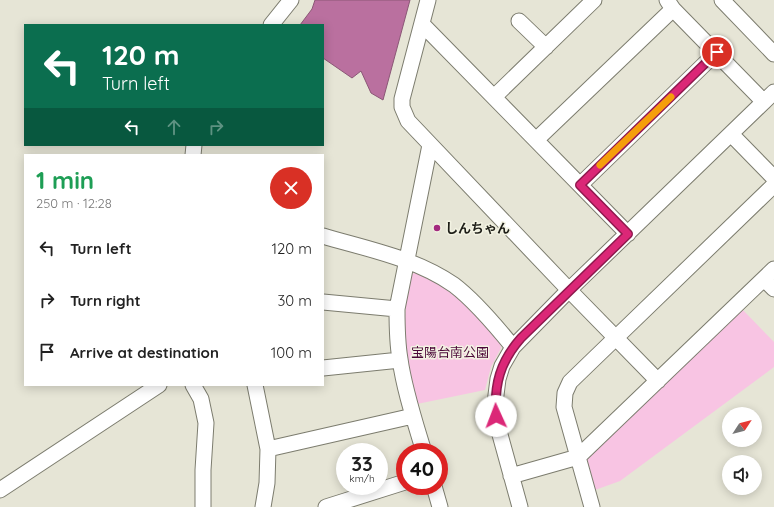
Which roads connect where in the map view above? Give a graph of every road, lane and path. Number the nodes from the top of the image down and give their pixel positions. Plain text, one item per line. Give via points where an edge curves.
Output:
1 (291, 0) edge
2 (428, 0) edge
3 (594, 0) edge
4 (722, 0) edge
5 (670, 4) edge
6 (519, 20) dead end
7 (272, 24) edge
8 (422, 24) junction
9 (546, 47) junction
10 (717, 52) junction
11 (774, 54) edge
12 (494, 97) junction
13 (769, 97) edge
14 (731, 134) junction
15 (536, 140) junction
16 (430, 145) junction
17 (774, 178) edge
18 (580, 185) junction
19 (774, 185) edge
20 (628, 234) junction
21 (324, 236) edge
22 (406, 260) junction
23 (771, 279) edge
24 (569, 290) junction
25 (324, 302) edge
26 (397, 309) junction
27 (616, 338) junction
28 (513, 347) junction
29 (400, 360) junction
30 (324, 368) edge
31 (658, 381) junction
32 (157, 386) edge
33 (194, 386) edge
34 (255, 386) edge
35 (413, 416) junction
36 (421, 443) edge
37 (268, 449) junction
38 (578, 457) junction
39 (511, 476) junction
40 (396, 485) edge
41 (0, 490) edge
42 (437, 495) edge
43 (203, 507) edge
44 (263, 507) edge
45 (326, 507) edge
46 (440, 507) edge
47 (520, 507) edge
48 (592, 507) edge

1 - 7 street
2 - 8 street
3 - 9 street
4 - 11 street
5 - 10 street
5 - 15 street
6 - 9 street
8 - 12 street
8 - 16 street via 402,107 408,121
9 - 12 street
10 - 13 street
10 - 18 street
12 - 15 street
13 - 14 street
14 - 17 street
14 - 20 street
15 - 18 street
16 - 22 street
16 - 24 street
18 - 20 street
19 - 27 street
20 - 24 street
21 - 22 street
22 - 26 street
22 - 28 street via 454,285
23 - 31 street
24 - 27 street
24 - 28 street
25 - 26 street
26 - 29 street
27 - 31 street
27 - 38 street via 570,382 565,393 564,407
28 - 39 street via 502,366 495,403 499,431
29 - 30 street
29 - 35 street
31 - 38 street
32 - 41 street
33 - 43 street via 201,399 206,423
34 - 37 street
35 - 36 street
35 - 37 street
37 - 44 street
38 - 39 street
38 - 48 street
39 - 47 street
40 - 45 street
42 - 46 street

